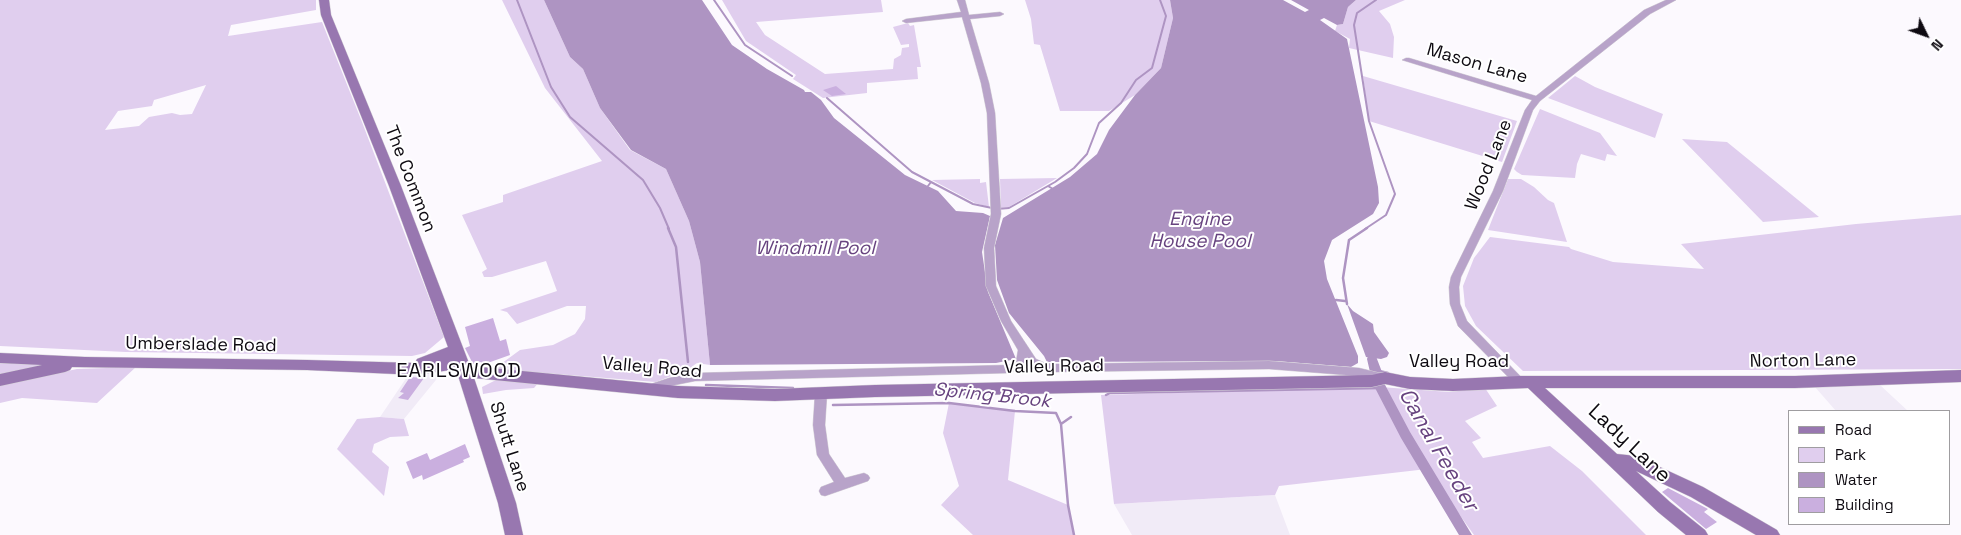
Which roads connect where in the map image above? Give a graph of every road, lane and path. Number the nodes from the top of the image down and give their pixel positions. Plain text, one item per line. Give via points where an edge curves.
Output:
1 (324, 0) edge
2 (961, 0) edge
3 (1672, 0) edge
4 (1000, 14) dead end
5 (965, 15) junction
6 (906, 21) dead end
7 (1406, 60) dead end
8 (1538, 99) junction
9 (1023, 350) junction
10 (0, 358) edge
11 (460, 361) junction
12 (84, 362) junction
13 (1961, 376) edge
14 (1384, 378) junction
15 (0, 380) edge
16 (1526, 382) junction
17 (1646, 383) joint
18 (652, 388) junction
19 (821, 394) junction
20 (1613, 460) junction
21 (864, 478) dead end
22 (842, 484) junction
23 (825, 491) dead end
24 (514, 535) edge
25 (1699, 535) edge
26 (1771, 535) edge

1 - 11 street, The Common via 326,15
2 - 5 street
3 - 8 street, Wood Lane via 1648,12
4 - 5 street
5 - 6 street
5 - 9 street via 991,113 996,210 989,248 991,286
7 - 8 street, Mason Lane
8 - 16 street, Wood Lane via 1529,110 1498,191 1464,258 1454,287 1455,304 1462,323
9 - 14 street via 1036,365 1055,368 1269,365 1359,372
9 - 18 street via 1021,364 1008,369 695,377
10 - 12 street, Umberslade Road
11 - 12 street, Umberslade Road via 433,368
11 - 18 street, Valley Road
11 - 24 street, Shutt Lane
12 - 15 street
13 - 17 street, Norton Lane
14 - 16 street, Valley Road via 1453,385
14 - 19 street, Valley Road via 1372,381
16 - 17 street, Valley Road
16 - 20 street, Lady Lane
18 - 19 street, Valley Road via 721,394
19 - 22 street via 819,425 823,455
20 - 25 street, Lady Lane
20 - 26 street via 1630,462 1662,475
21 - 22 street
22 - 23 street

